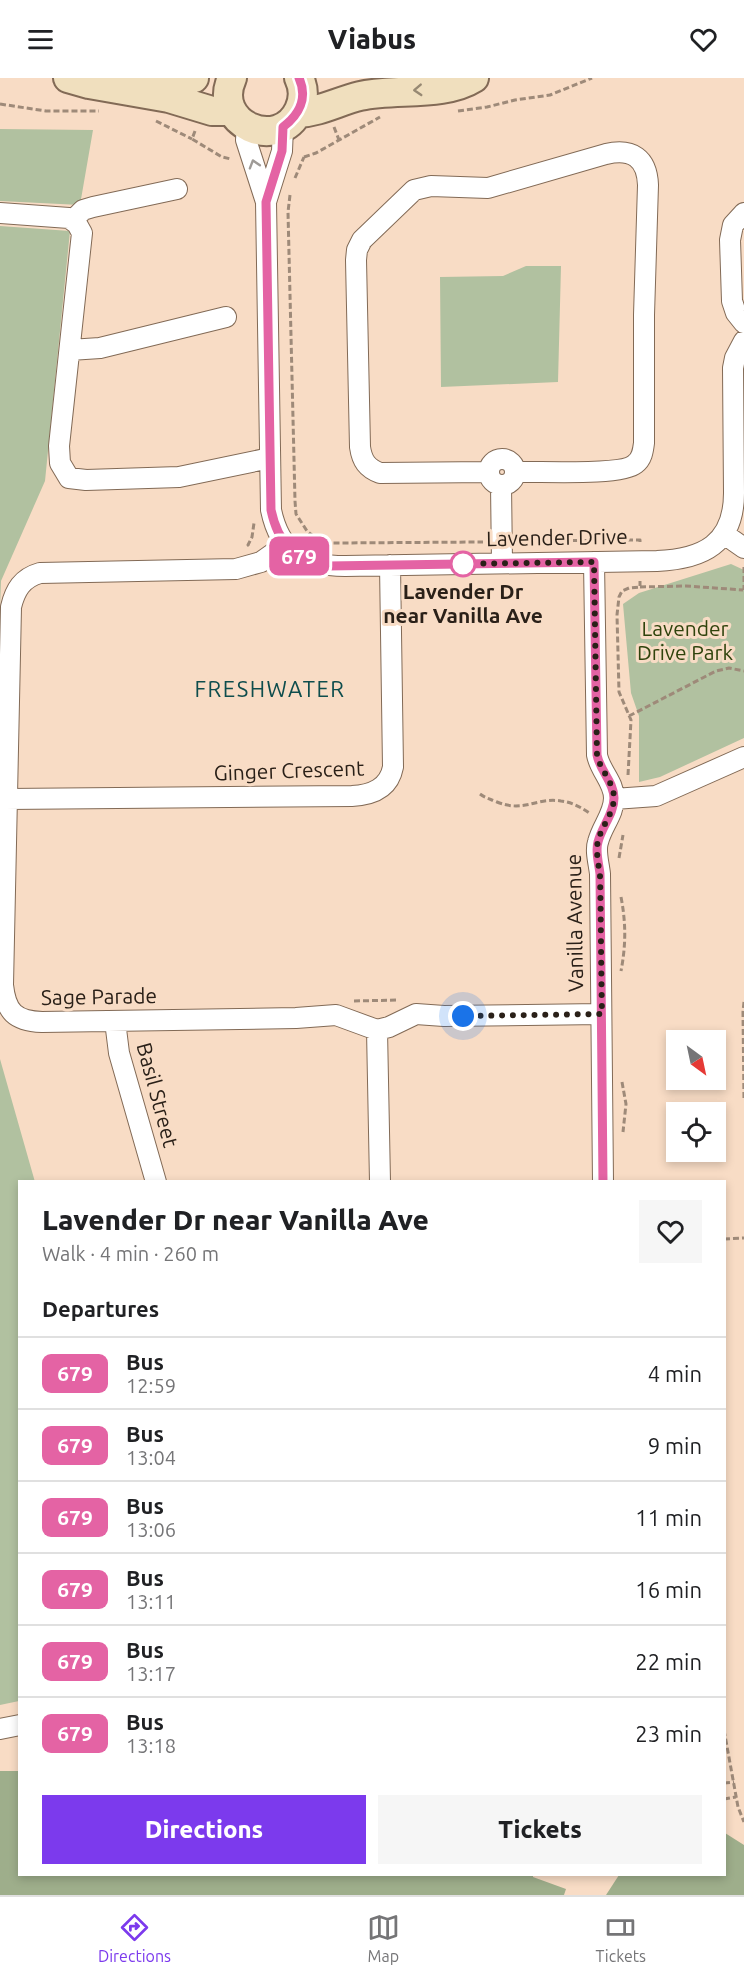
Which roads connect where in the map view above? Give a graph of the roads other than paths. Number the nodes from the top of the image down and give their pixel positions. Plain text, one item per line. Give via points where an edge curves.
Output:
1 (68, 78) edge
2 (149, 78) edge
3 (194, 78) edge
4 (232, 78) edge
5 (299, 78) edge
6 (474, 78) edge
7 (239, 119) junction
8 (290, 120) junction
9 (177, 189) dead end
10 (266, 202) junction
11 (0, 213) edge
12 (744, 213) edge
13 (73, 220) junction
14 (226, 317) dead end
15 (744, 323) edge
16 (744, 341) edge
17 (70, 350) junction
18 (270, 458) junction
19 (502, 477) junction
20 (724, 534) junction
21 (285, 545) junction
22 (744, 548) edge
23 (594, 562) junction
24 (502, 563) junction
25 (390, 565) junction
26 (744, 757) edge
27 (7, 799) junction
28 (614, 799) junction
29 (602, 1014) junction
30 (115, 1021) junction
31 (377, 1030) junction
32 (155, 1180) edge
33 (380, 1180) edge
34 (603, 1180) edge
35 (18, 1725) edge
36 (0, 1729) edge

1 - 7 main road via 169,98
2 - 3 main road
4 - 7 main road via 228,101
5 - 8 main road via 302,103
6 -> 8 main road via 437,89 370,94
7 - 8 main road via 258,130 271,131
10 -> 7 street
8 - 10 street
9 - 13 street via 93,207
10 - 18 street
11 - 13 street
12 - 15 street via 733,225 730,240 732,301
13 - 17 street via 82,238
14 - 17 street via 100,348
16 - 20 street via 733,368 734,505
17 - 18 street via 59,457 69,477 179,477
18 - 21 street via 271,510
19 - 19 street via 618,471 641,458 648,177 640,161 626,152 606,154 488,188 420,188 358,246 363,459 380,473
19 - 24 street
20 - 22 street
20 - 23 street, Lavender Drive via 710,549 690,557
21 - 25 street, Lavender Drive via 316,564
21 - 27 street, Sage Parade via 261,562 243,568 46,572 33,574 23,582 11,607
23 - 24 street, Lavender Drive
23 - 28 street via 597,755
24 - 25 street, Lavender Drive
25 - 27 street, Ginger Crescent via 393,767 387,783 374,793
26 - 28 street via 656,796
27 - 30 street, Sage Parade via 3,985 6,1002 18,1017 33,1022
28 - 29 street, Vanilla Avenue via 597,848
29 - 31 street via 421,1013
29 - 34 street, Vanilla Avenue
30 - 31 street, Sage Parade via 336,1015
30 - 32 street, Basil Street via 119,1053
31 - 33 street
35 - 36 street

